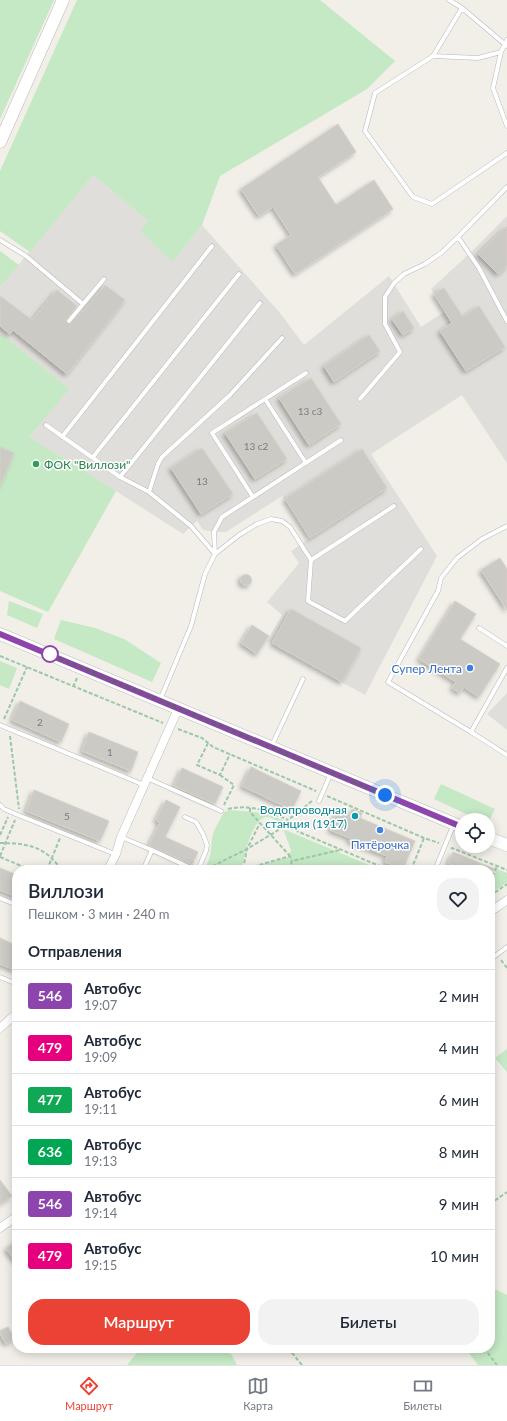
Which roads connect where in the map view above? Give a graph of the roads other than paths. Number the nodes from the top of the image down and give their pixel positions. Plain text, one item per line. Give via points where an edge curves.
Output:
1 (63, 0) edge
2 (449, 0) edge
3 (462, 8) junction
4 (506, 44) edge
5 (501, 52) junction
6 (433, 56) junction
7 (507, 126) edge
8 (0, 142) edge
9 (507, 153) edge
10 (507, 187) edge
11 (458, 237) junction
12 (0, 240) edge
13 (212, 246) dead end
14 (239, 274) dead end
15 (104, 279) dead end
16 (260, 302) dead end
17 (83, 304) junction
18 (69, 320) dead end
19 (507, 321) edge
20 (282, 338) dead end
21 (306, 373) dead end
22 (265, 399) junction
23 (360, 399) dead end
24 (46, 425) dead end
25 (62, 437) junction
26 (341, 440) dead end
27 (93, 457) junction
28 (306, 463) junction
29 (120, 477) junction
30 (149, 492) junction
31 (253, 497) junction
32 (394, 506) dead end
33 (507, 526) edge
34 (421, 549) dead end
35 (215, 554) junction
36 (311, 560) junction
37 (479, 628) dead end
38 (0, 634) edge
39 (507, 646) edge
40 (507, 668) edge
41 (303, 679) dead end
42 (159, 700) junction
43 (178, 709) junction
44 (1, 724) edge
45 (471, 732) junction
46 (271, 747) junction
47 (507, 755) edge
48 (331, 772) junction
49 (146, 782) junction
50 (319, 801) dead end
51 (0, 805) edge
52 (221, 811) road end
53 (185, 817) dead end
54 (455, 824) edge
55 (455, 830) edge
56 (121, 837) junction
57 (495, 841) edge
58 (507, 845) edge
59 (152, 850) junction
60 (116, 854) junction
61 (110, 865) edge
62 (145, 865) edge
63 (185, 865) edge
64 (199, 865) edge
65 (437, 865) edge
66 (0, 898) edge
67 (507, 900) edge
68 (12, 903) edge
69 (495, 908) edge
70 (507, 947) edge
71 (495, 956) edge
72 (0, 977) edge
73 (12, 982) edge
74 (12, 1017) edge
75 (0, 1028) edge
76 (12, 1220) edge
77 (0, 1228) edge

1 - 8 main road
2 - 3 lane
3 - 4 lane
3 - 6 lane
4 - 5 lane
5 - 6 lane via 478,58
5 - 7 lane via 493,88
6 - 9 lane via 375,93 365,131 412,198 432,204
10 - 11 lane
11 - 19 lane via 479,268
11 - 23 lane via 425,264 404,274 385,297 385,324 400,352
12 - 17 lane via 26,256
13 - 25 lane
14 - 27 lane
15 - 17 lane
16 - 29 lane
17 - 18 lane
20 - 30 lane via 230,395 162,457
21 - 22 lane
22 - 28 lane
22 - 31 lane via 212,433
24 - 25 lane
25 - 27 lane
26 - 28 lane
27 - 29 lane
28 - 31 lane
29 - 30 lane
30 - 35 lane via 191,526
31 - 35 lane via 222,517 214,532
32 - 36 lane
33 - 45 lane via 482,539 457,558 441,578 438,591 388,682
34 - 36 lane via 345,621 308,601
35 - 36 lane via 257,524 271,520 282,521 290,527
35 - 42 lane via 205,574 191,626
37 - 39 lane
38 - 42 main road
40 - 45 lane
41 - 46 lane
42 - 43 main road
43 - 46 main road
43 - 49 street
44 - 49 lane via 8,729
45 - 47 lane
46 - 48 main road
48 - 50 lane
48 - 54 main road
49 - 52 lane
49 - 56 street
51 - 60 lane via 10,812
53 - 64 lane via 196,822 207,845
55 - 65 lane
56 - 59 lane
56 - 60 street
57 - 58 main road
59 - 62 lane
59 - 63 lane
60 - 61 street
66 - 68 lane
67 - 69 street
70 - 71 lane
72 - 73 lane
74 - 75 street
76 - 77 street

